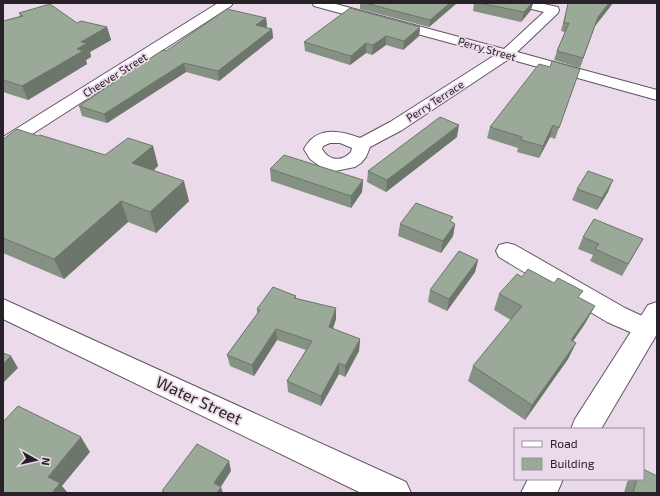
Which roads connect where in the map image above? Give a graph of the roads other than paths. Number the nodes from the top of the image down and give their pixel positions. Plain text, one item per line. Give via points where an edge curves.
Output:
1 (227, 3) edge
2 (318, 3) edge
3 (523, 3) edge
4 (507, 54) junction
5 (657, 95) edge
6 (3, 145) edge
7 (361, 145) dead end
8 (507, 251) dead end
9 (3, 308) edge
10 (652, 320) edge
11 (586, 428) edge
12 (547, 480) edge
13 (395, 493) edge
14 (537, 493) edge

1 - 6 street, Cheever Street
2 - 4 street, Perry Street
3 - 4 street, Perry Terrace via 553,10
4 - 5 street, Perry Street
4 - 7 street, Perry Terrace via 396,126
8 - 10 street via 616,315
9 - 13 street, Water Street
10 - 11 street
12 - 14 street

